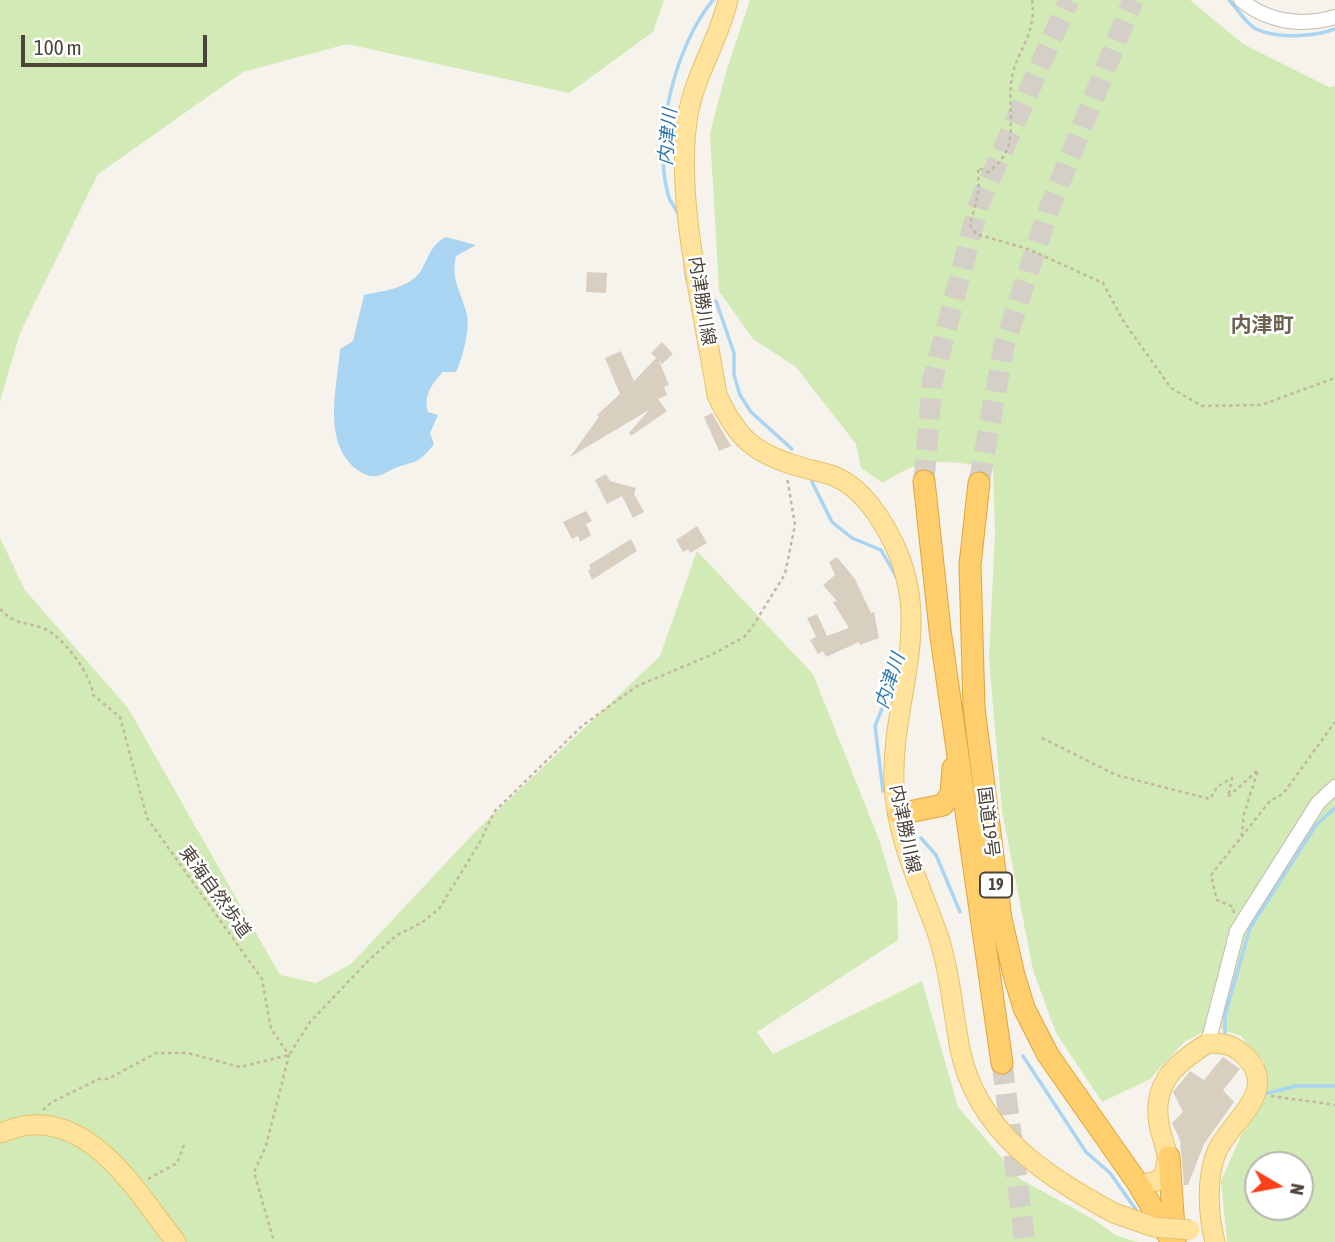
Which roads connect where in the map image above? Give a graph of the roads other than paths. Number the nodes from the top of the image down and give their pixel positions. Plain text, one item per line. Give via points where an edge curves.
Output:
1 (727, 0) edge
2 (1241, 0) edge
3 (1335, 17) edge
4 (924, 481) tunnel mouth
5 (979, 483) tunnel mouth
6 (955, 727) junction
7 (1335, 787) edge
8 (943, 805) junction
9 (899, 814) junction
10 (978, 889) junction
11 (1208, 1043) junction
12 (1002, 1063) tunnel mouth
13 (0, 1133) edge
14 (1169, 1157) junction
15 (1139, 1185) junction
16 (1213, 1235) edge
17 (1179, 1238) edge
18 (176, 1242) edge

1 - 9 main road, 内津勝川線 via 696,82 684,154 685,194 717,395 745,441 770,458 836,476 855,488 894,543 909,583 913,643 897,734 894,784
2 - 3 street via 1286,22 1317,23
4 - 6 highway, 国道19号 / 19 via 931,568
5 - 15 highway, 国道19号 / 19 via 970,565 974,708 1001,919 1024,1008 1042,1043
6 - 8 highway via 948,742 953,786
6 - 10 highway, 国道19号 / 19
7 - 11 street via 1318,803 1237,931
8 - 9 highway
8 - 10 highway via 951,808 960,825 968,876
9 - 17 main road, 内津勝川線, bridge via 910,866 939,937 961,1053 976,1095 1003,1138 1033,1164 1114,1213
10 - 12 highway, 国道19号 / 19
11 - 14 main road via 1185,1057 1156,1098
11 - 16 main road via 1236,1047 1254,1065 1258,1085 1250,1108 1218,1149 1210,1176
13 - 18 main road via 35,1125 64,1129 94,1145
14 - 15 main road via 1161,1180
14 - 17 highway
15 - 17 highway, 国道19号 / 19
16 - 17 main road, 内津勝川線

